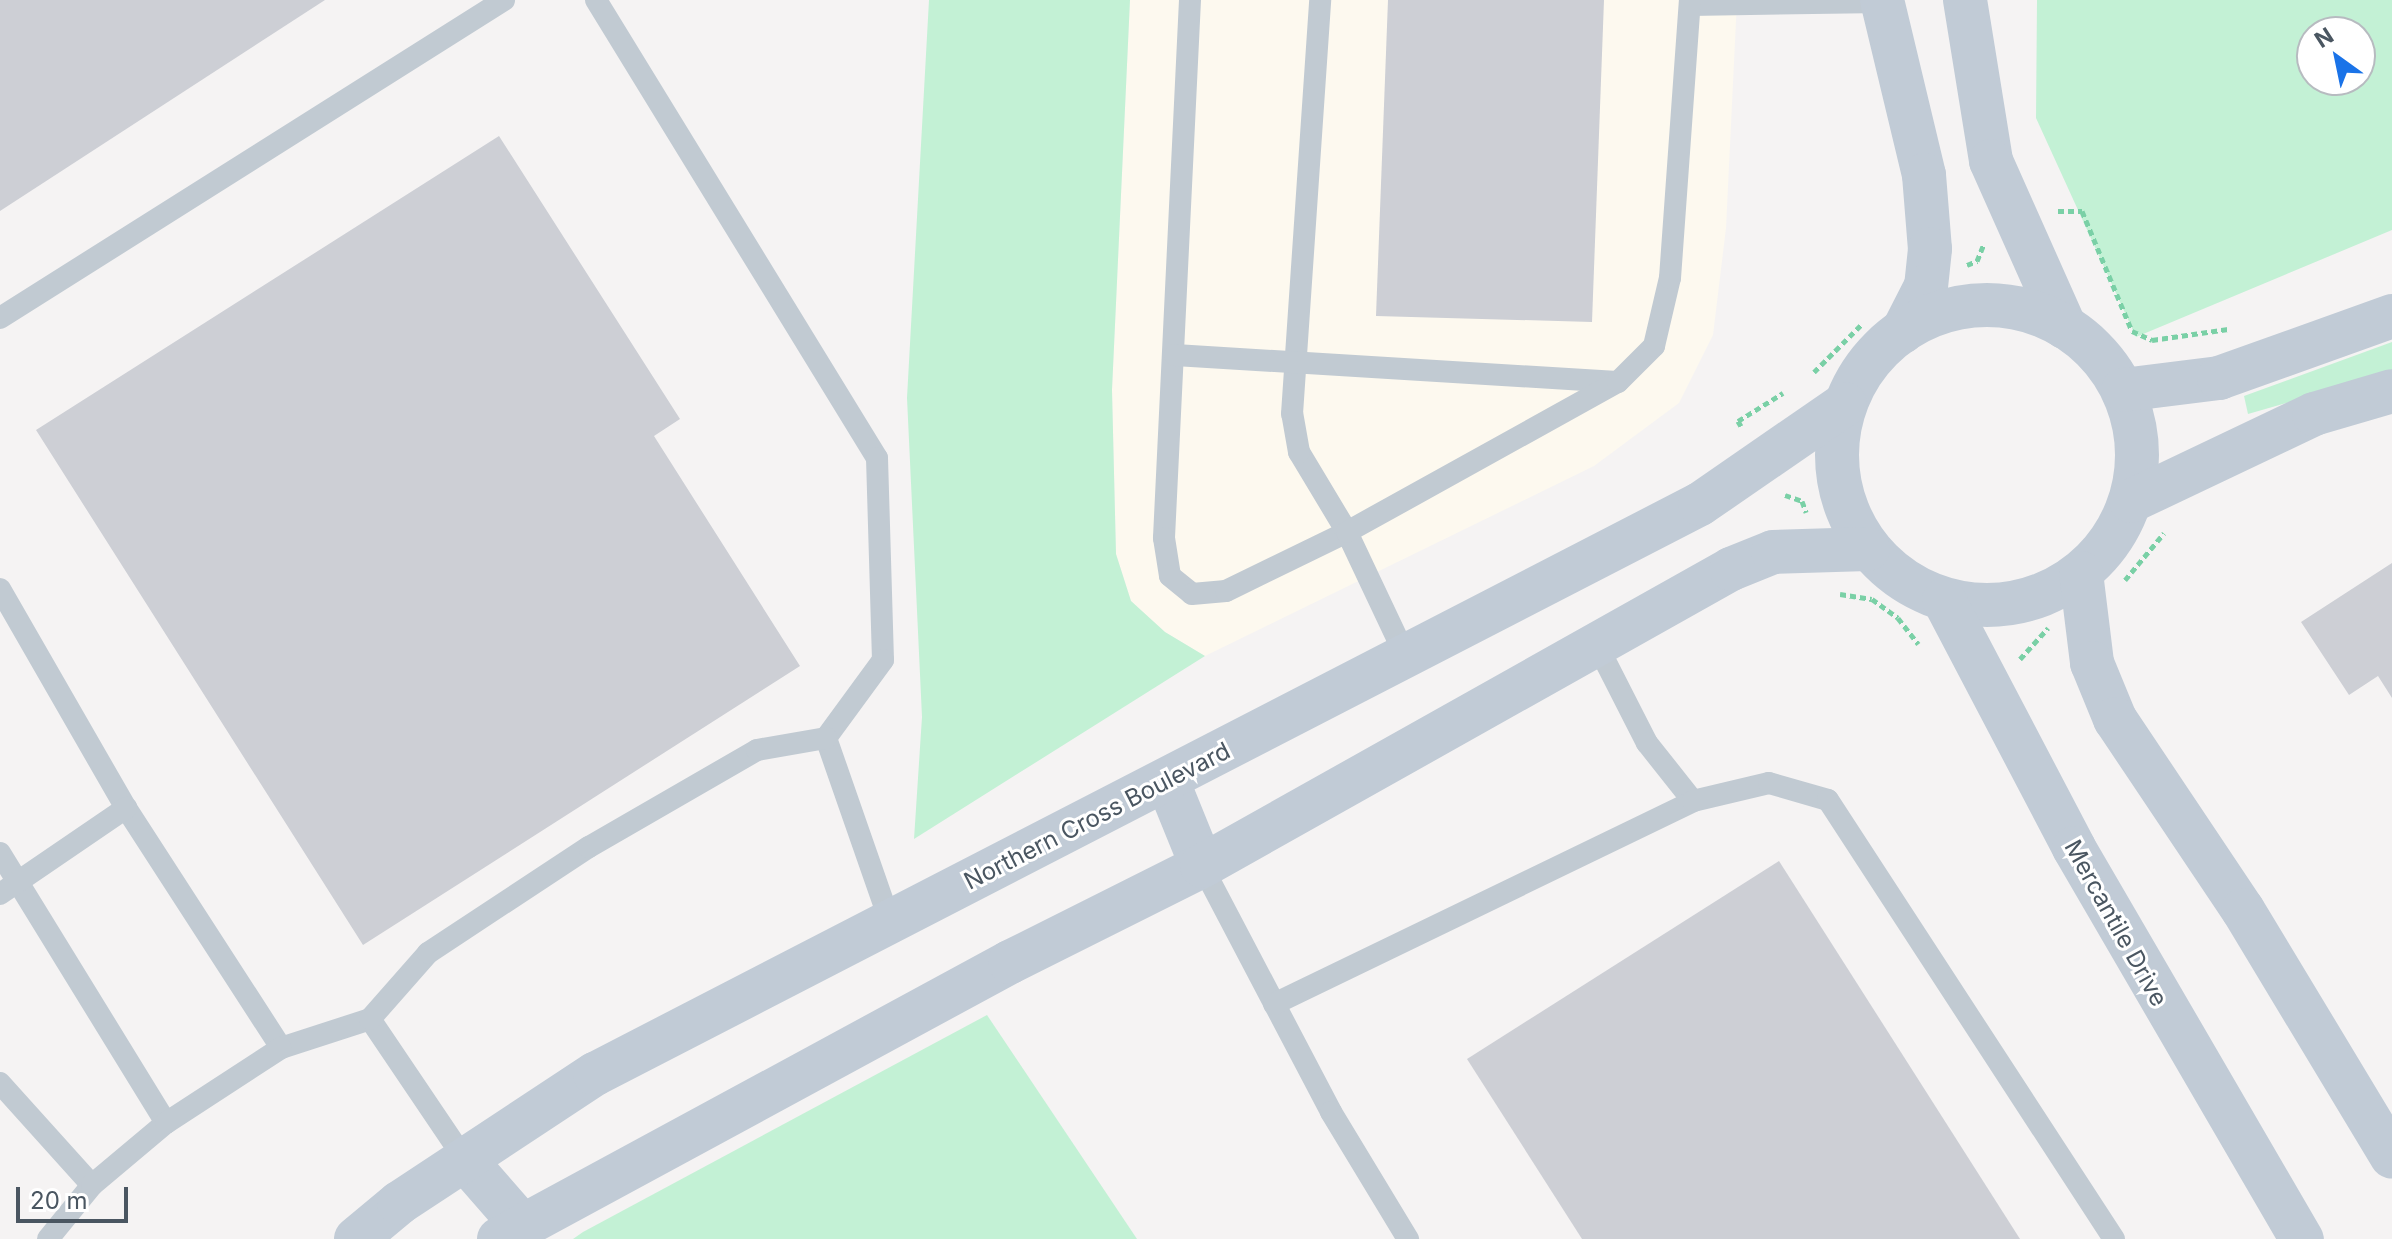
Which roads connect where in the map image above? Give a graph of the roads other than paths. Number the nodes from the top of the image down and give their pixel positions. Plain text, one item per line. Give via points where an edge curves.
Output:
1 (504, 0) edge
2 (596, 0) edge
3 (1190, 0) edge
4 (1320, 0) edge
5 (1965, 0) edge
6 (1883, 1) edge
7 (1690, 2) edge
8 (2392, 316) edge
9 (0, 318) edge
10 (1884, 322) junction
11 (2065, 327) junction
12 (1175, 355) junction
13 (1296, 361) junction
14 (1618, 382) junction
15 (2123, 390) junction
16 (2392, 391) edge
17 (1845, 404) junction
18 (2131, 501) junction
19 (1347, 532) junction
20 (1868, 549) junction
21 (2081, 573) junction
22 (0, 589) edge
23 (1944, 600) junction
24 (1597, 645) junction
25 (1406, 657) junction
26 (826, 738) junction
27 (1167, 780) junction
28 (1693, 801) junction
29 (126, 808) junction
30 (0, 853) edge
31 (1202, 866) junction
32 (18, 879) junction
33 (0, 894) edge
34 (890, 922) junction
35 (1274, 1004) junction
36 (370, 1019) junction
37 (281, 1048) junction
38 (0, 1083) edge
39 (166, 1123) junction
40 (2392, 1157) edge
41 (465, 1160) junction
42 (92, 1185) junction
43 (510, 1231) edge
44 (48, 1239) edge
45 (356, 1239) edge
46 (1408, 1239) edge
47 (2114, 1239) edge
48 (2302, 1239) edge

1 - 9 lane
2 - 26 lane via 877,458 883,660
3 - 12 lane
4 - 13 lane
5 - 11 street via 1991,161
6 - 7 lane
6 - 10 street via 1924,175 1930,249 1926,286
7 - 14 lane via 1670,278 1654,346
8 - 15 street via 2219,378
10 - 11 street via 1983,304 2039,314
10 - 17 street via 1877,351
11 - 15 street via 2108,365
12 - 13 lane
12 - 19 lane via 1164,538 1170,576 1192,594 1226,591
13 - 14 lane
13 - 19 lane via 1292,414 1299,452
14 - 19 lane
15 - 18 street via 2137,445
16 - 18 street via 2314,414
17 - 20 street via 1837,433 1841,495
17 - 25 street, Northern Cross Boulevard via 1700,504
18 - 21 street via 2118,529
19 - 25 lane
20 - 23 street via 1915,588
20 - 24 street via 1773,552
21 - 23 street via 2057,589 2001,605
21 - 40 street via 2092,663 2115,719 2243,910
22 - 29 lane
23 - 48 street, Mercantile Drive via 2097,889
24 - 28 lane via 1647,743
24 - 31 street
25 - 27 street, Northern Cross Boulevard
26 - 34 lane
26 - 36 lane via 757,750 589,847 428,953
27 - 31 street
27 - 34 street, Northern Cross Boulevard
28 - 35 lane
28 - 47 lane via 1769,783 1828,800
29 - 32 lane
29 - 37 lane
30 - 32 lane
31 - 35 lane
31 - 43 street
32 - 33 lane
32 - 39 lane
34 - 41 street, Northern Cross Boulevard via 595,1074
35 - 46 lane
36 - 37 lane
36 - 41 lane
37 - 39 lane
38 - 42 lane
39 - 42 lane
41 - 43 street
41 - 45 street, Northern Cross Boulevard
42 - 44 lane

